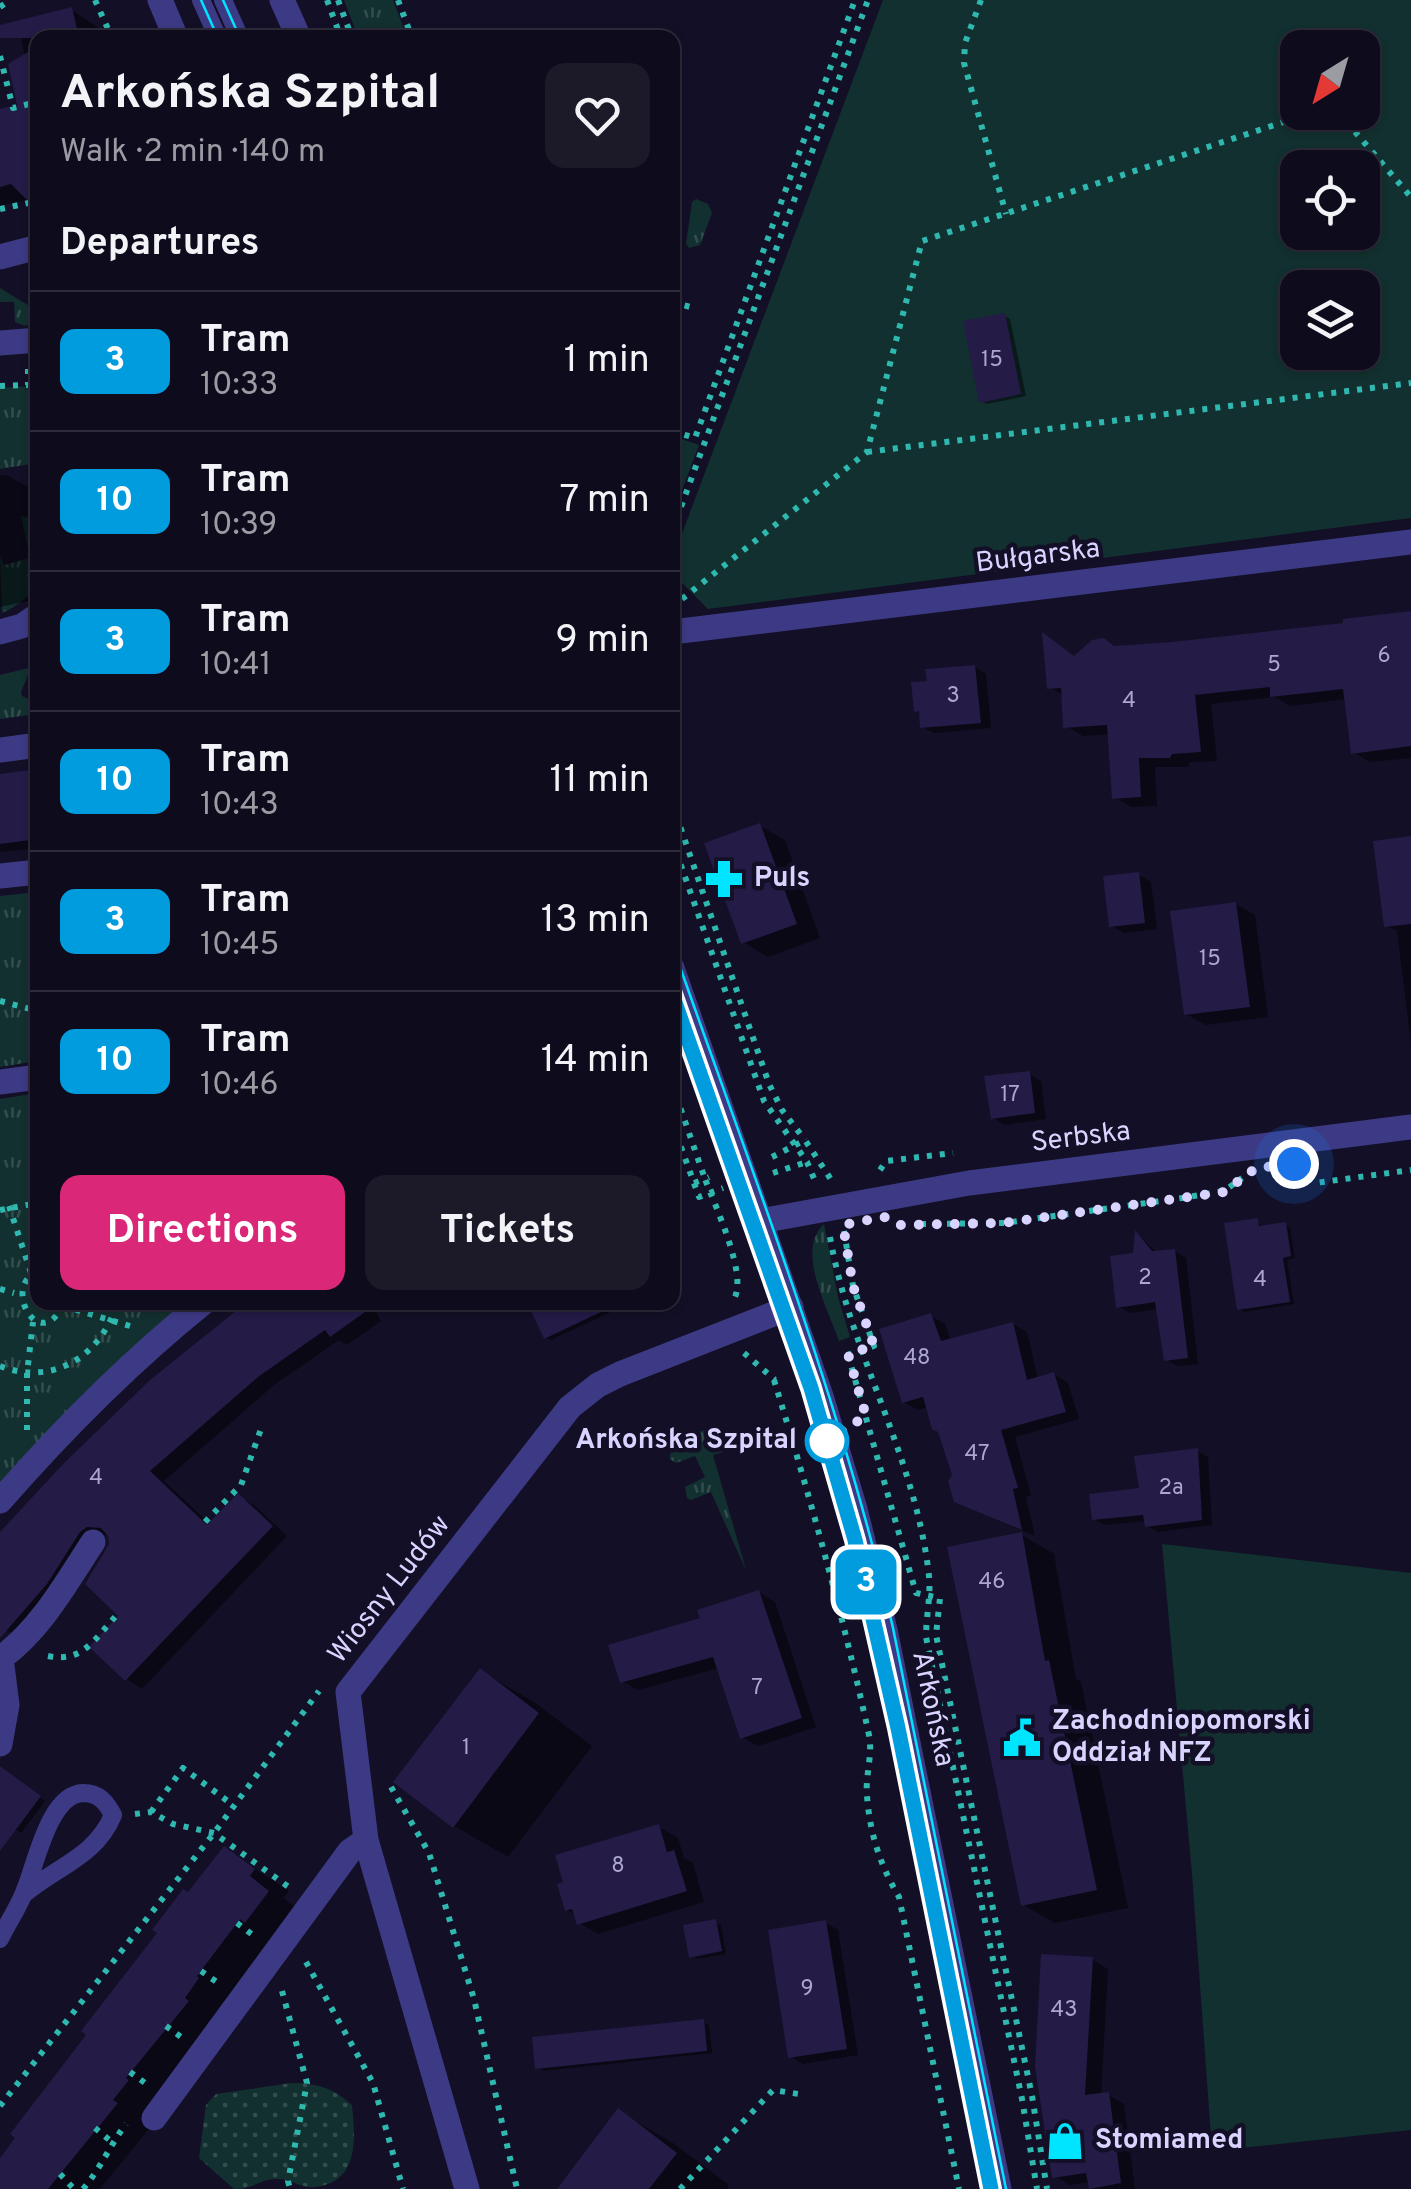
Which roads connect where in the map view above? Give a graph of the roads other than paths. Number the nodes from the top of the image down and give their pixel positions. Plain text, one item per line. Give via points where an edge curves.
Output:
1 (160, 0) edge
2 (201, 0) edge
3 (223, 0) edge
4 (282, 0) edge
5 (173, 30) edge
6 (214, 30) edge
7 (236, 30) edge
8 (295, 30) edge
9 (30, 249) edge
10 (0, 257) edge
11 (30, 341) edge
12 (0, 343) edge
13 (1411, 542) edge
14 (30, 620) edge
15 (680, 631) edge
16 (0, 632) edge
17 (30, 746) edge
18 (0, 750) edge
19 (30, 873) edge
20 (0, 876) edge
21 (680, 991) edge
22 (30, 1078) edge
23 (0, 1082) edge
24 (1411, 1127) edge
25 (761, 1221) junction
26 (791, 1307) junction
27 (195, 1310) edge
28 (0, 1501) edge
29 (93, 1542) dead end
30 (6, 1654) edge
31 (0, 1744) edge
32 (366, 1840) junction
33 (24, 1894) junction
34 (0, 1939) edge
35 (154, 2118) dead end
36 (467, 2189) edge
37 (999, 2189) edge

1 - 5 street
2 - 6 lane
3 - 7 lane
4 - 8 street
9 - 10 street
11 - 12 street
13 - 15 street, Bułgarska
14 - 16 street
17 - 18 street
19 - 20 street
21 - 25 street, Arkońska
22 - 23 street
24 - 25 street, Serbska via 969,1183
25 - 26 street, Arkońska
26 - 32 street, Wiosny Ludów via 598,1385 550,1430 348,1692
26 - 37 street, Arkońska via 874,1584
27 - 28 street
29 - 30 street via 40,1620
30 - 31 street via 8,1704
32 - 35 street via 288,1914
32 - 36 street, Wiosny Ludów
33 - 33 lane via 104,1835 113,1815 105,1801 78,1793 65,1800 52,1816
33 - 34 lane

